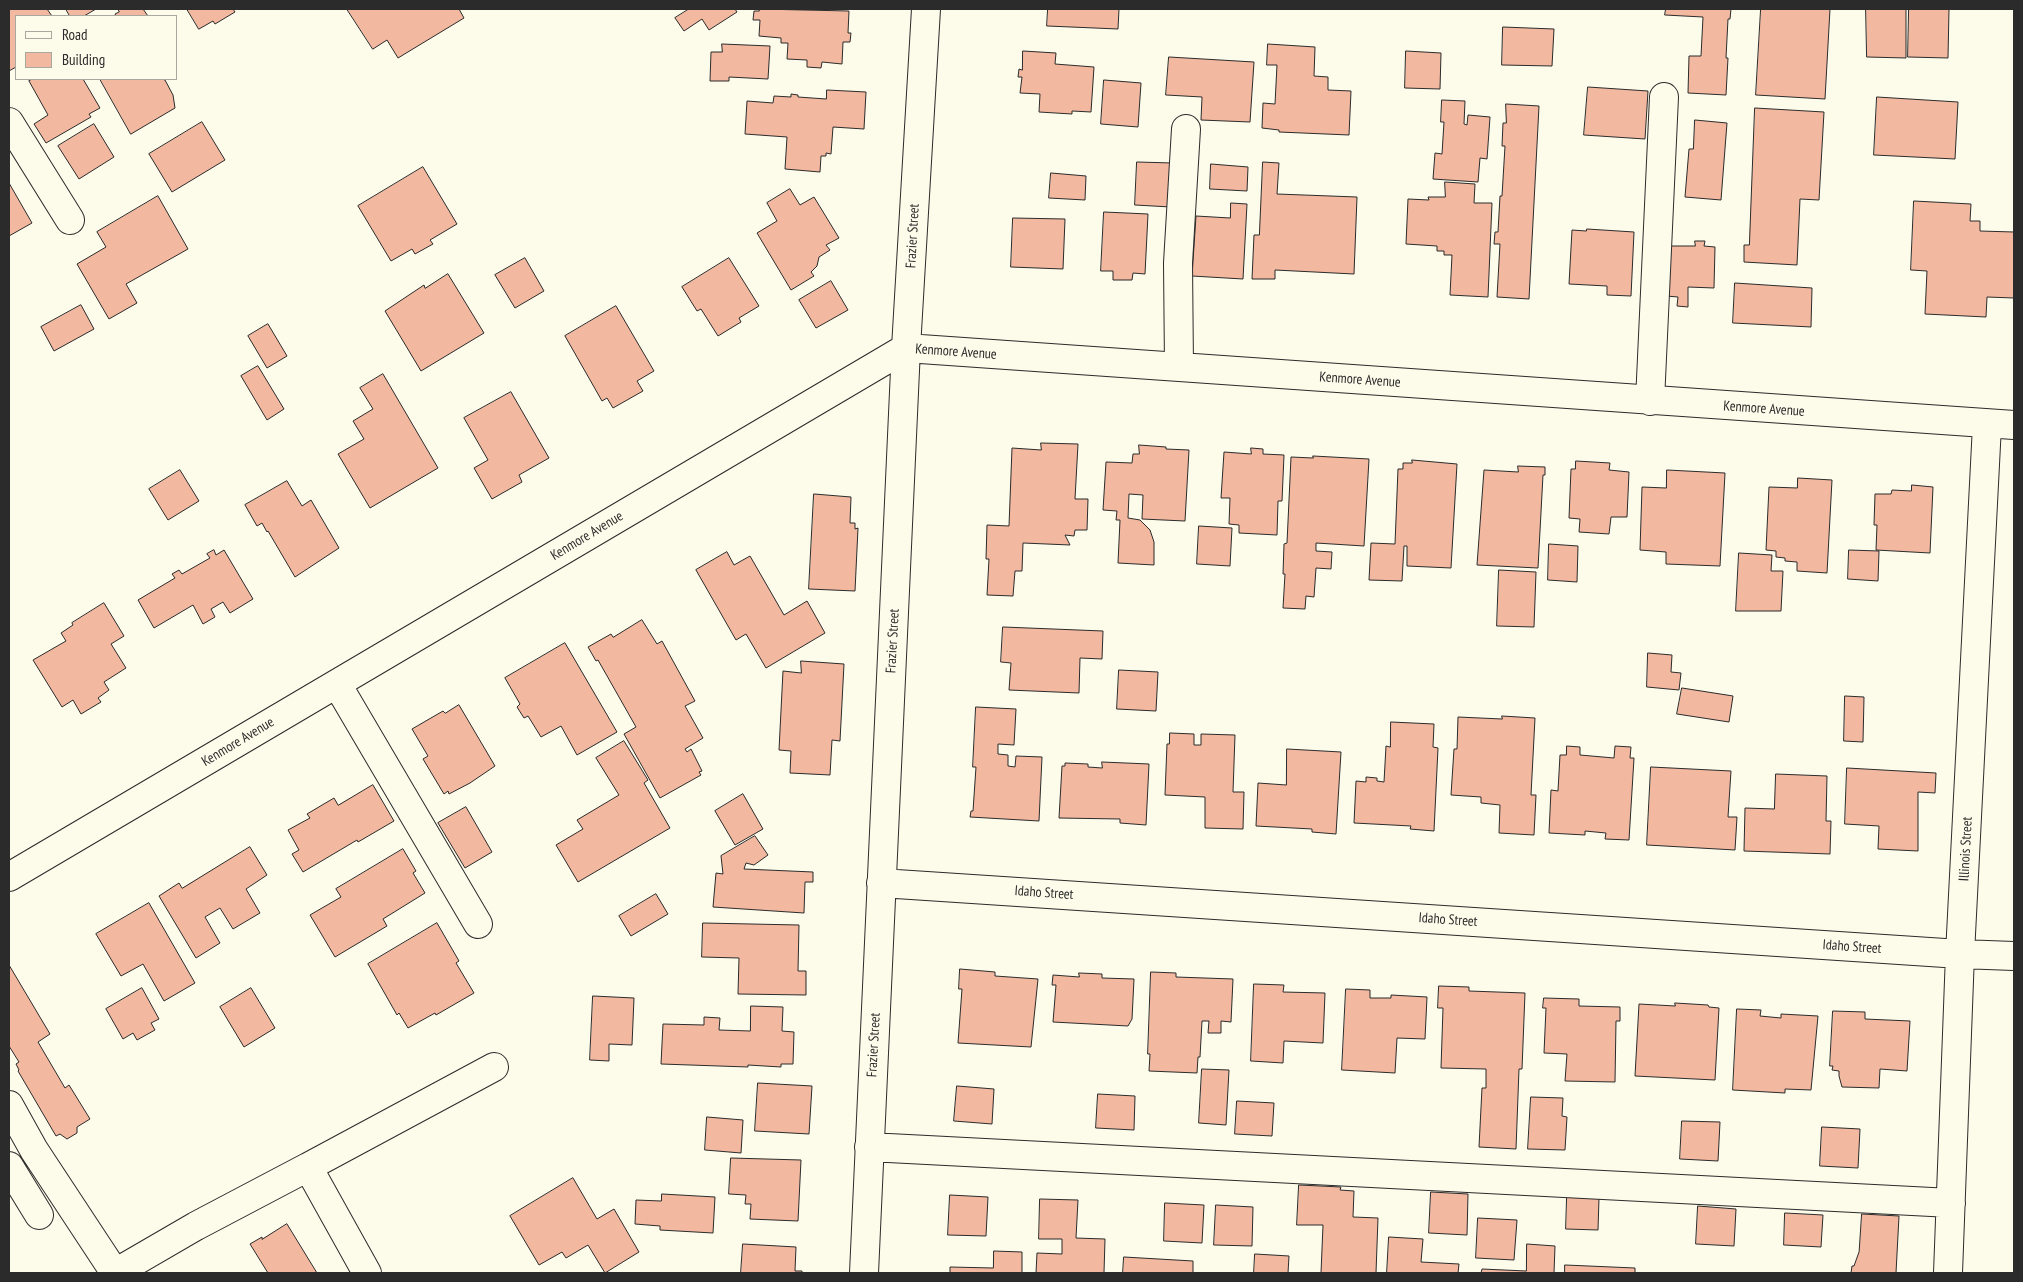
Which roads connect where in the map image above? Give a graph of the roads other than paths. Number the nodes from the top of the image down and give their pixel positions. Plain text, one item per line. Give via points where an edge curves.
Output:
1 (926, 9) edge
2 (1664, 97) dead end
3 (9, 122) edge
4 (1186, 129) dead end
5 (70, 220) dead end
6 (906, 348) junction
7 (1179, 368) junction
8 (1650, 401) junction
9 (1987, 425) junction
10 (2014, 425) edge
11 (337, 684) junction
12 (9, 877) edge
13 (882, 883) junction
14 (478, 924) dead end
15 (1960, 954) junction
16 (2014, 956) edge
17 (494, 1067) dead end
18 (9, 1105) edge
19 (869, 1147) junction
20 (9, 1166) edge
21 (308, 1167) junction
22 (1951, 1203) junction
23 (39, 1215) dead end
24 (115, 1273) edge
25 (367, 1273) edge
26 (864, 1273) edge
27 (1948, 1273) edge

1 - 6 street, Frazier Street
2 - 8 street
3 - 5 street
4 - 7 street via 1178,263
6 - 7 street, Kenmore Avenue
6 - 11 street, Kenmore Avenue
6 - 13 street, Frazier Street
7 - 8 street, Kenmore Avenue
8 - 9 street, Kenmore Avenue
9 - 10 street, Kenmore Avenue
9 - 15 street, Illinois Street
11 - 12 street, Kenmore Avenue
11 - 14 street
13 - 15 street, Idaho Street
13 - 19 street, Frazier Street
15 - 16 street, Idaho Street
15 - 22 street, Illinois Street
17 - 21 street
18 - 24 street via 34,1150
19 - 22 street
19 - 26 street, Frazier Street
20 - 23 street
21 - 24 street
21 - 25 street
22 - 27 street, Illinois Street

